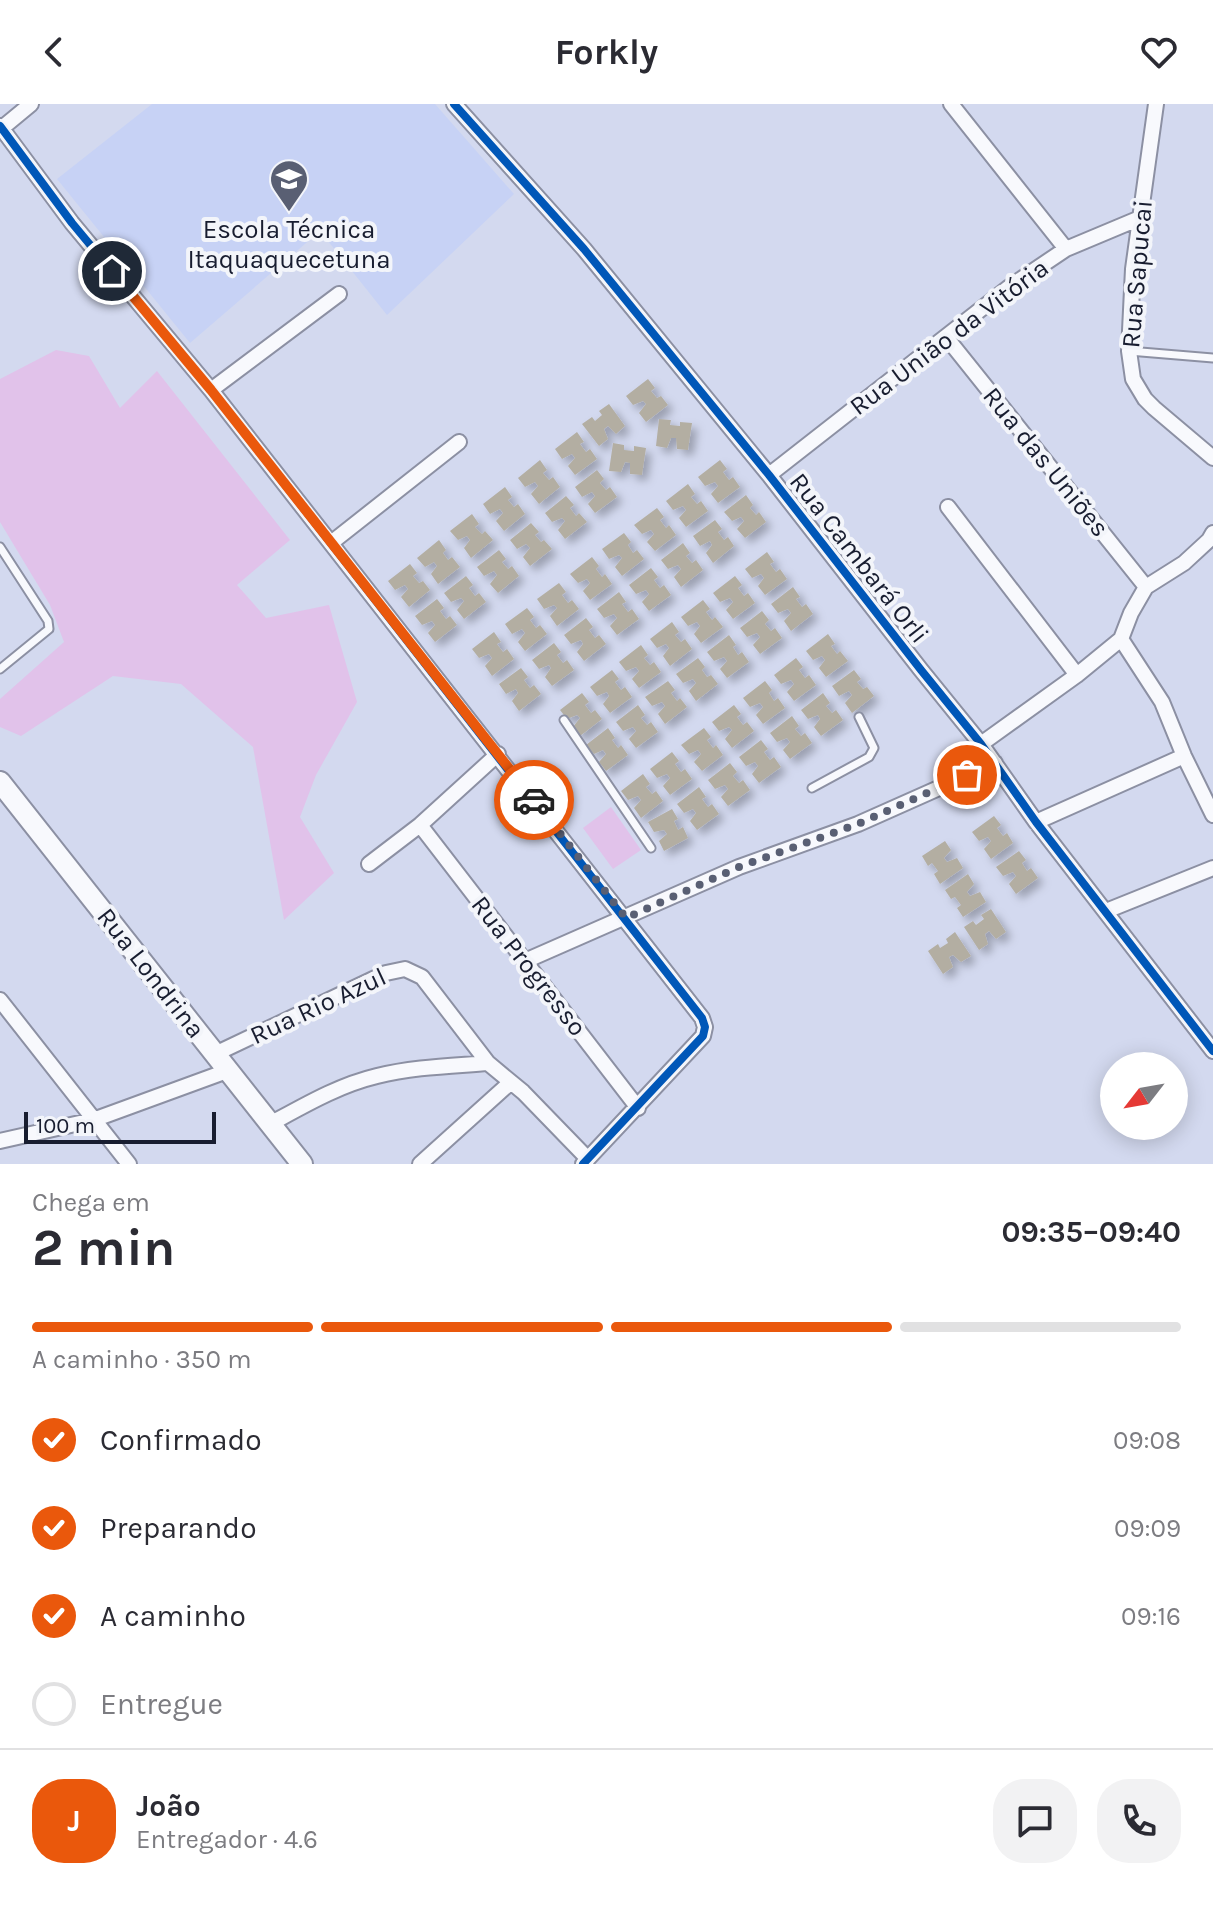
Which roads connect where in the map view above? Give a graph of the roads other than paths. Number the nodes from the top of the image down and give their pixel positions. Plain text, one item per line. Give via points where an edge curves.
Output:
1 (31, 104) edge
2 (951, 104) edge
3 (1156, 104) edge
4 (462, 106) edge
5 (1, 127) edge
6 (1140, 218) junction
7 (1066, 249) junction
8 (339, 294) dead end
9 (946, 337) junction
10 (1129, 351) junction
11 (1213, 358) edge
12 (211, 390) junction
13 (459, 442) dead end
14 (1213, 458) edge
15 (769, 475) junction
16 (948, 507) dead end
17 (1213, 533) edge
18 (331, 543) junction
19 (0, 547) edge
20 (1146, 587) junction
21 (1121, 639) junction
22 (0, 669) edge
23 (1077, 675) junction
24 (859, 717) dead end
25 (564, 720) dead end
26 (981, 744) junction
27 (498, 754) junction
28 (1184, 756) junction
29 (995, 763) junction
30 (0, 782) edge
31 (812, 788) dead end
32 (1213, 815) edge
33 (1036, 822) junction
34 (420, 825) junction
35 (651, 848) dead end
36 (369, 864) dead end
37 (1213, 868) edge
38 (1106, 911) junction
39 (626, 918) junction
40 (525, 961) junction
41 (0, 1000) edge
42 (1213, 1051) edge
43 (215, 1054) junction
44 (488, 1063) junction
45 (227, 1071) junction
46 (511, 1082) junction
47 (638, 1108) junction
48 (93, 1120) junction
49 (270, 1124) junction
50 (0, 1141) edge
51 (585, 1161) edge
52 (129, 1164) edge
53 (302, 1164) edge
54 (420, 1164) edge

1 - 5 street
2 - 7 street
3 - 6 street, Rua Sapucai
4 - 15 street, Rua Cambará Orli
5 - 12 street via 72,223
6 - 7 street, Rua União da Vitória
6 - 10 street, Rua Sapucai
7 - 9 street, Rua União da Vitória
8 - 12 street
9 - 15 street, Rua União da Vitória
9 - 20 street, Rua das Uniões
10 - 11 lane
10 - 14 street, Rua Sapucai via 1133,379 1145,399
12 - 18 street
13 - 18 street
15 - 26 street, Rua Cambará Orli
16 - 23 street
17 - 20 street via 1184,563
18 - 27 street
19 - 22 lane via 49,629
20 - 21 street
21 - 23 street
21 - 28 street via 1162,702
23 - 26 street
24 - 31 lane via 874,748 869,757
25 - 35 lane
26 - 29 street, Rua Cambará Orli
27 - 34 street
27 - 39 street
28 - 32 street
28 - 33 street
29 - 33 street, Rua Cambará Orli
29 - 39 street
30 - 43 street, Rua Londrina
33 - 38 street, Rua Cambará Orli
34 - 36 street
34 - 40 street, Rua Progresso
37 - 38 street
38 - 42 street, Rua Cambará Orli
39 - 40 street
39 - 47 street via 705,1027 703,1036
40 - 47 street, Rua Progresso
41 - 48 street
43 - 44 street, Rua Rio Azul via 386,973 405,969 422,977
43 - 45 street, Rua Londrina
44 - 46 street
44 - 49 street via 375,1076 332,1091
45 - 48 street
45 - 49 street, Rua Londrina
46 - 51 street
46 - 54 street
47 - 51 street
48 - 50 street
48 - 52 street
49 - 53 street, Rua Londrina

